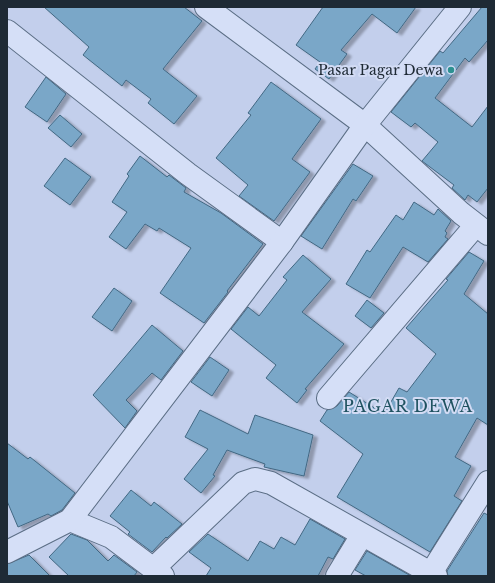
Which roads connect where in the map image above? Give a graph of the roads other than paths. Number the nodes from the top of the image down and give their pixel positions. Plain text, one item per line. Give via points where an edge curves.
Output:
1 (206, 7) edge
2 (452, 9) edge
3 (7, 31) edge
4 (365, 124) junction
5 (482, 230) edge
6 (282, 242) junction
7 (328, 398) dead end
8 (488, 482) edge
9 (70, 520) junction
10 (362, 535) junction
11 (7, 552) edge
12 (158, 573) edge
13 (434, 574) edge
14 (337, 576) edge

1 - 4 street
2 - 4 street
3 - 6 street via 188,174
4 - 5 street
4 - 6 street
5 - 7 street
6 - 9 street
8 - 13 street
9 - 11 street
9 - 12 street via 111,537
10 - 12 street via 271,483 249,480 243,483
10 - 13 street
10 - 14 street

